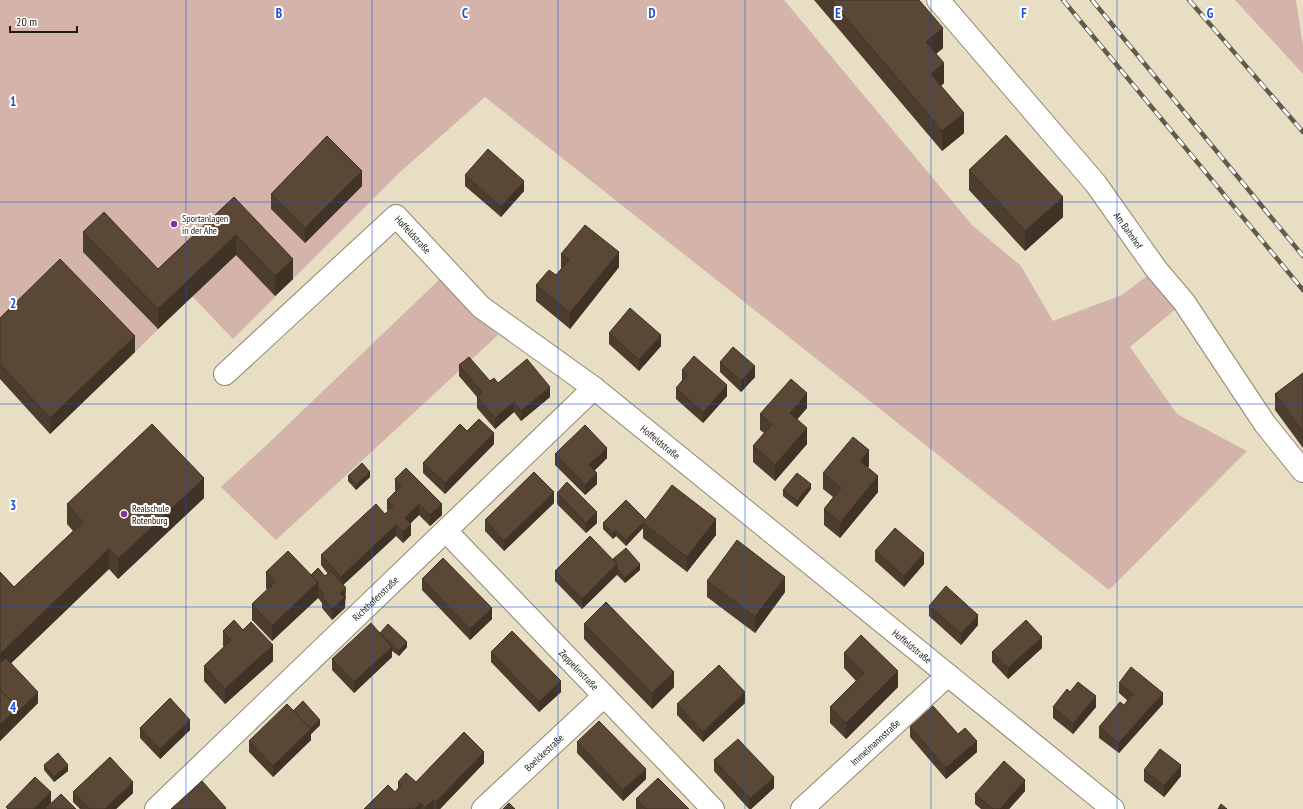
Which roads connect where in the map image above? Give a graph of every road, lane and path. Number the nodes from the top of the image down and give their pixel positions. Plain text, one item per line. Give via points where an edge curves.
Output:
1 (938, 0) edge
2 (225, 374) dead end
3 (594, 388) junction
4 (1303, 471) edge
5 (446, 531) junction
6 (948, 675) junction
7 (604, 696) junction
8 (156, 809) edge
9 (483, 809) edge
10 (713, 809) edge
11 (802, 809) edge
12 (1113, 809) edge

1 - 4 street, Am Bahnhof via 1096,184 1156,270 1184,302 1266,424
2 - 3 street, Hoffeldstraße via 396,216 480,308
3 - 5 street, Richthofenstraße
3 - 6 street, Hoffeldstraße
5 - 7 street, Zeppelinstraße
5 - 8 street, Richthofenstraße
6 - 11 street, Immelmannstraße
6 - 12 street, Hoffeldstraße
7 - 9 street, Boelckestraße
7 - 10 street, Zeppelinstraße

